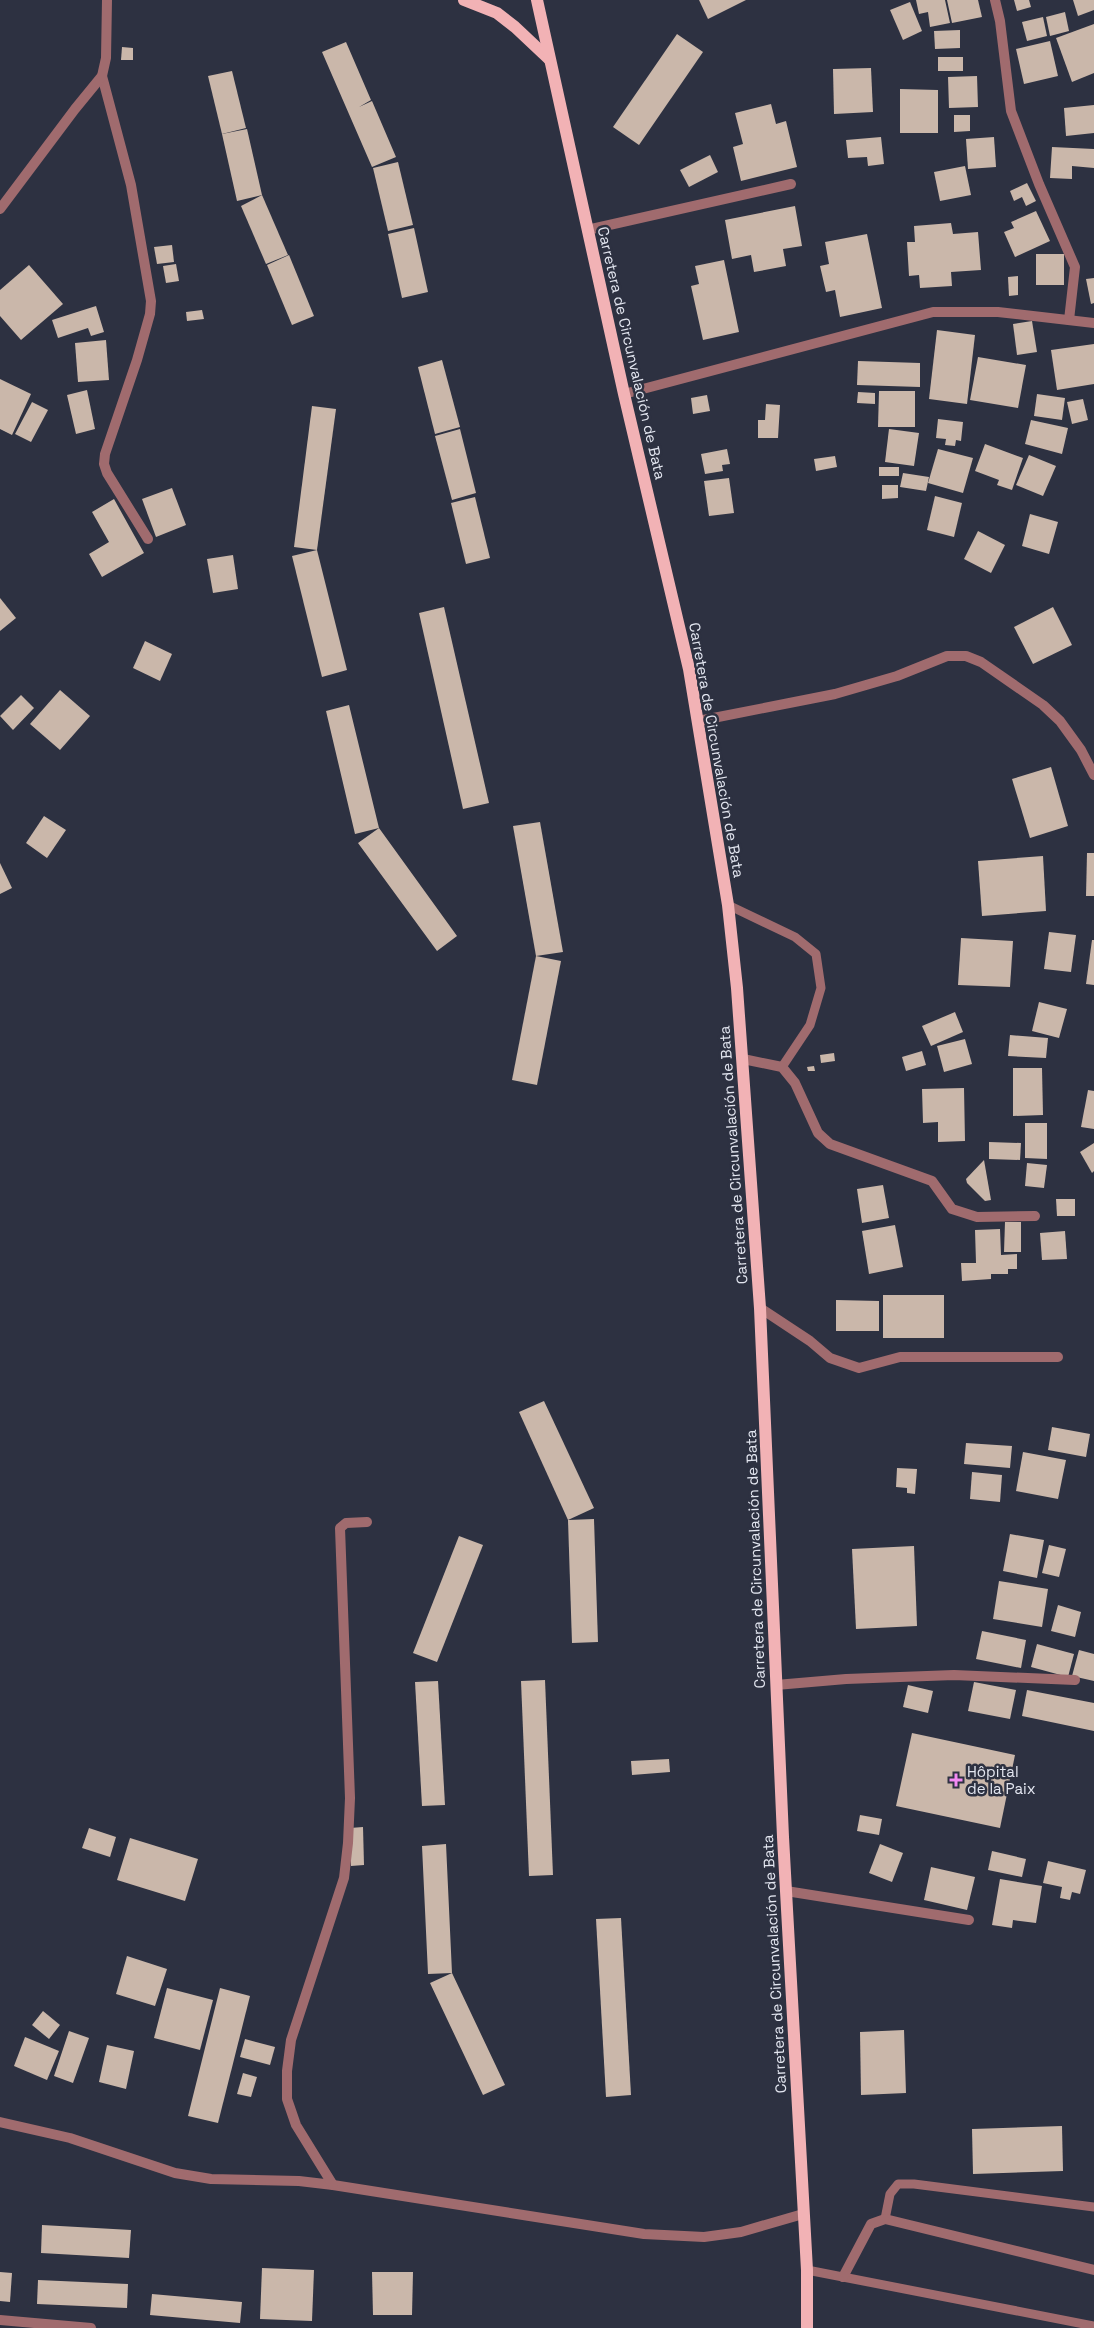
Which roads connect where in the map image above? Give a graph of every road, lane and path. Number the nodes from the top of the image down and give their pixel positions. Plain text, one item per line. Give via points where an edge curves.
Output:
1 (107, 0) edge
2 (464, 0) edge
3 (537, 0) edge
4 (995, 0) edge
5 (549, 59) junction
6 (102, 76) junction
7 (791, 184) dead end
8 (0, 209) edge
9 (587, 230) junction
10 (1069, 320) junction
11 (1094, 323) edge
12 (624, 394) junction
13 (148, 539) dead end
14 (698, 721) junction
15 (1094, 775) edge
16 (728, 905) junction
17 (743, 1059) junction
18 (782, 1067) junction
19 (1035, 1216) dead end
20 (760, 1308) junction
21 (1058, 1357) dead end
22 (367, 1522) dead end
23 (1075, 1680) dead end
24 (776, 1685) junction
25 (786, 1891) junction
26 (969, 1920) dead end
27 (0, 2122) edge
28 (333, 2185) junction
29 (1094, 2207) edge
30 (803, 2214) junction
31 (885, 2219) junction
32 (807, 2270) junction
33 (1094, 2270) edge
34 (843, 2277) junction
35 (0, 2320) edge
36 (1094, 2326) edge
37 (91, 2328) edge
38 (808, 2328) edge

1 - 6 street via 106,58
2 - 5 main road via 497,13
3 - 5 main road, Carretera de Circunvalación de Bata
4 - 10 street via 1011,111 1075,267
5 - 9 main road, Carretera de Circunvalación de Bata
6 - 8 street
6 - 13 street via 131,185 151,301 146,328 104,464
7 - 9 street
9 - 12 main road, Carretera de Circunvalación de Bata
10 - 11 street
10 - 12 street via 998,312 933,312
12 - 14 main road, Carretera de Circunvalación de Bata via 689,669
14 - 15 street via 835,694 897,676 947,656 966,656 981,662 1043,705 1060,721
14 - 16 main road, Carretera de Circunvalación de Bata
16 - 17 main road, Carretera de Circunvalación de Bata
16 - 18 lane via 795,938 816,954 821,988 810,1025
17 - 18 street
17 - 20 main road, Carretera de Circunvalación de Bata
18 - 19 street via 795,1083 818,1133 830,1144 932,1181 952,1209 977,1217
20 - 21 street via 830,1358 859,1368 900,1357
20 - 24 main road, Carretera de Circunvalación de Bata
22 - 28 street via 346,1523 340,1528 350,1798 344,1878 291,2040 287,2071 287,2099 296,2125
23 - 24 street via 954,1674
24 - 25 main road, Carretera de Circunvalación de Bata
25 - 26 street
25 - 30 main road, Carretera de Circunvalación de Bata
27 - 28 street via 70,2138 175,2174
28 - 30 street via 644,2234 704,2237 740,2232
29 - 31 lane via 898,2184 890,2194
30 - 32 main road, Carretera de Circunvalación de Bata
31 - 33 street
31 - 34 street via 871,2224
32 - 34 lane
32 - 38 main road, Carretera de Circunvalación de Bata
34 - 36 lane
35 - 37 street

